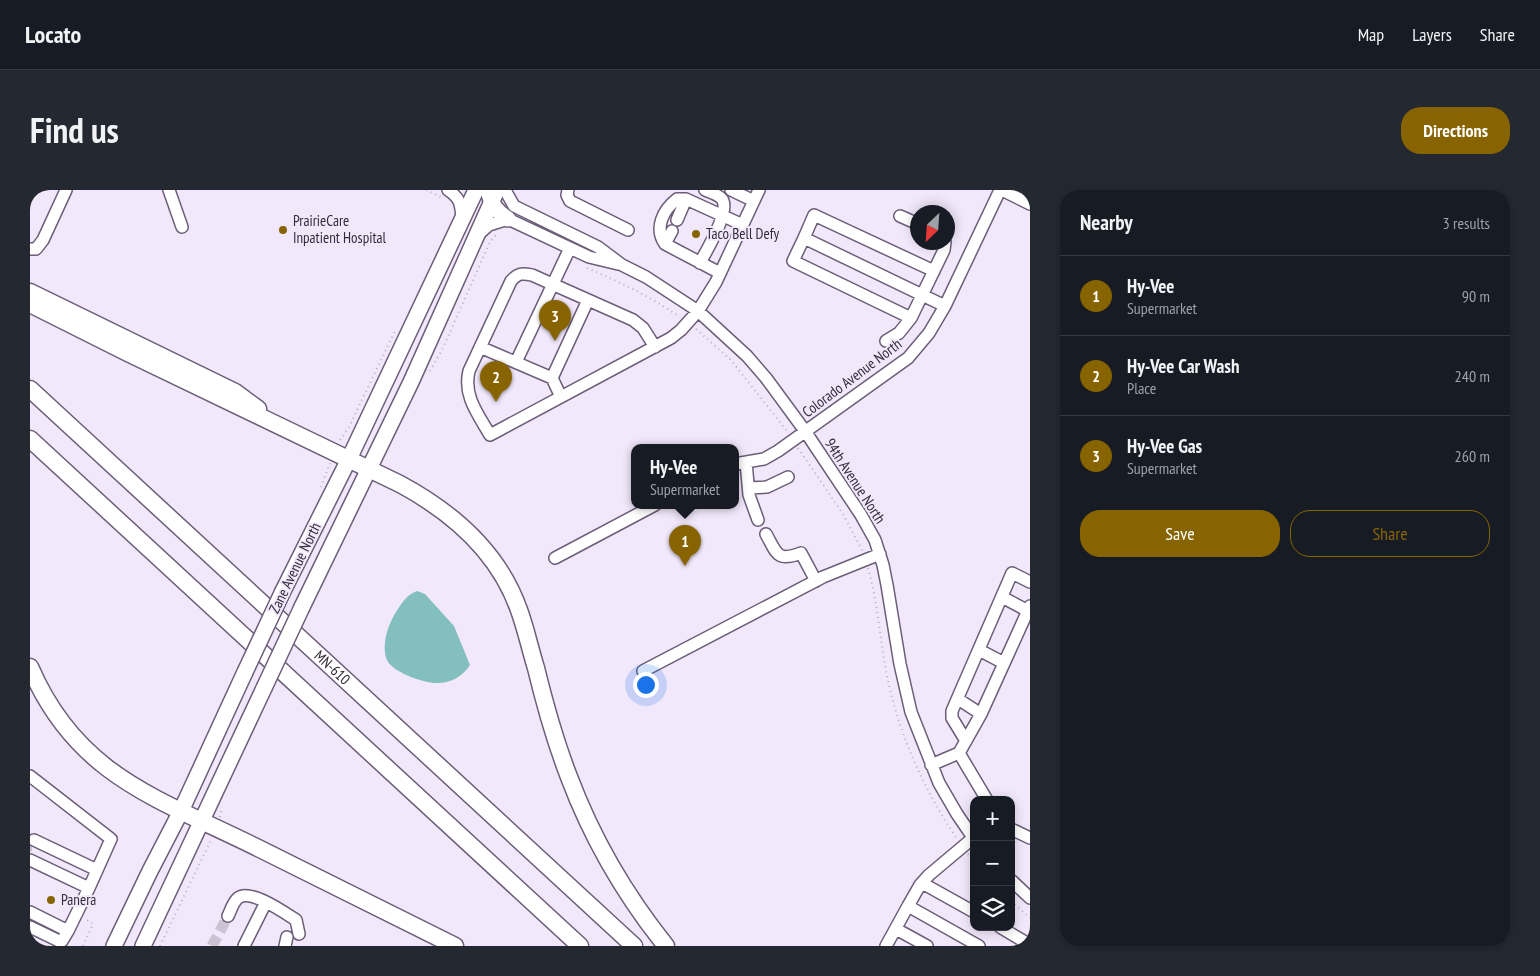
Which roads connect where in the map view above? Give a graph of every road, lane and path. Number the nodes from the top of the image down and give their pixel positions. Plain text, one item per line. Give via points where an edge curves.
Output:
1 (66, 190) edge
2 (169, 190) edge
3 (448, 190) edge
4 (505, 190) edge
5 (568, 190) edge
6 (705, 190) edge
7 (731, 190) edge
8 (760, 190) edge
9 (1001, 190) edge
10 (474, 192) edge
11 (492, 194) edge
12 (683, 196) edge
13 (754, 201) junction
14 (1030, 204) edge
15 (723, 216) junction
16 (900, 216) dead end
17 (462, 220) junction
18 (677, 220) dead end
19 (910, 220) edge
20 (743, 224) junction
21 (503, 226) junction
22 (182, 227) dead end
23 (628, 230) dead end
24 (672, 231) dead end
25 (476, 236) junction
26 (804, 238) junction
27 (665, 244) junction
28 (570, 248) junction
29 (30, 249) edge
30 (944, 250) edge
31 (700, 263) junction
32 (622, 265) junction
33 (586, 267) dead end
34 (934, 271) junction
35 (720, 273) junction
36 (552, 284) junction
37 (30, 292) edge
38 (922, 295) junction
39 (588, 300) junction
40 (30, 304) edge
41 (945, 306) junction
42 (698, 311) junction
43 (911, 318) junction
44 (688, 322) junction
45 (886, 341) dead end
46 (480, 347) junction
47 (655, 347) junction
48 (516, 362) junction
49 (419, 378) junction
50 (552, 378) junction
51 (30, 389) edge
52 (561, 397) junction
53 (269, 422) junction
54 (805, 432) junction
55 (30, 439) edge
56 (792, 440) junction
57 (348, 460) junction
58 (740, 463) edge
59 (370, 469) junction
60 (788, 477) dead end
61 (748, 488) junction
62 (647, 509) edge
63 (758, 520) dead end
64 (766, 534) dead end
65 (880, 554) junction
66 (555, 558) dead end
67 (866, 560) junction
68 (816, 581) junction
69 (1030, 582) edge
70 (1002, 597) junction
71 (1029, 608) edge
72 (979, 650) junction
73 (1004, 663) junction
74 (30, 668) edge
75 (643, 671) dead end
76 (958, 699) junction
77 (980, 714) junction
78 (966, 741) junction
79 (959, 753) junction
80 (931, 765) junction
81 (31, 778) edge
82 (985, 796) edge
83 (181, 811) junction
84 (202, 822) junction
85 (1015, 831) edge
86 (970, 833) edge
87 (1030, 838) edge
88 (970, 841) edge
89 (33, 843) dead end
90 (250, 844) junction
91 (962, 847) junction
92 (970, 856) edge
93 (31, 863) edge
94 (96, 873) junction
95 (922, 883) junction
96 (1015, 884) edge
97 (88, 888) junction
98 (1030, 898) edge
99 (266, 902) junction
100 (1015, 905) edge
101 (908, 906) junction
102 (970, 910) edge
103 (30, 912) edge
104 (77, 914) junction
105 (228, 916) tunnel mouth
106 (1030, 918) edge
107 (30, 927) edge
108 (896, 929) junction
109 (68, 931) junction
110 (1007, 931) edge
111 (293, 937) edge
112 (920, 944) edge
113 (1030, 945) edge
114 (82, 946) edge
115 (114, 946) edge
116 (143, 946) edge
117 (244, 946) edge
118 (430, 946) edge
119 (455, 946) edge
120 (580, 946) edge
121 (634, 946) edge
122 (666, 946) edge
123 (886, 946) edge
124 (979, 946) edge

1 - 29 street via 43,240 36,249
2 - 22 street
3 - 17 street via 461,204
4 - 32 street, 94th Avenue North via 514,206 598,246
5 - 23 street via 570,201
6 - 15 street via 722,198 725,204
7 - 13 street
8 - 13 street
9 - 14 street
9 - 41 street, Colorado Avenue North
10 - 17 main road, Zane Avenue North
10 - 49 main road via 476,210 439,300
11 - 21 main road
11 - 25 main road, Zane Avenue North
12 - 15 street
12 - 18 street
12 - 27 street via 670,204 659,228
13 - 20 street
15 - 20 street
15 - 31 street
16 - 19 street
17 - 57 main road, Zane Avenue North
20 - 35 street
21 - 25 street via 489,225
21 - 28 street, 94th Avenue North
21 - 49 path via 490,242 442,350
24 - 27 street
25 - 49 main road, Zane Avenue North
26 - 34 street via 814,215
26 - 38 street
26 - 43 street via 793,261
27 - 31 street
28 - 32 street, 94th Avenue North via 589,257
28 - 36 street
30 - 34 street
31 - 35 street
32 - 42 street, 94th Avenue North
33 - 44 path via 641,293
34 - 38 street
35 - 42 street
36 - 39 street
36 - 46 street via 532,275 516,275
36 - 48 street
37 - 53 highway via 235,392
38 - 41 street
38 - 43 street
39 - 47 street via 633,320 643,328
39 - 50 street
40 - 53 highway
41 - 54 street, Colorado Avenue North via 929,333 908,358
42 - 44 street
42 - 54 street, 94th Avenue North via 760,370
43 - 45 street via 899,333
44 - 47 street
44 - 56 path via 731,360
46 - 48 street
46 - 52 street via 469,371 467,390 490,435
47 - 52 street
48 - 50 street
49 - 59 main road, Zane Avenue North
50 - 52 street
51 - 121 highway, MN-610
53 - 57 highway
54 - 56 street, Colorado Avenue North
54 - 65 street, 94th Avenue North via 861,515
55 - 120 highway
56 - 58 street, Colorado Avenue North via 764,459
56 - 67 path via 843,514
57 - 59 highway
57 - 83 main road, Zane Avenue North, bridge
58 - 61 street
59 - 84 main road, Zane Avenue North, bridge via 302,606
59 - 122 highway via 412,490 450,516 480,545 503,578 519,609 561,755 584,814 621,883
60 - 61 street via 767,487
61 - 63 street
62 - 66 street
64 - 68 street via 780,556 784,558 801,553
65 - 67 street
65 - 80 street, 94th Avenue North via 911,712
67 - 68 street
67 - 91 path via 874,589 889,685 906,743 925,787
68 - 75 street
69 - 70 street via 1012,573
70 - 71 street
70 - 72 street
71 - 73 street
72 - 73 street
72 - 76 street
73 - 77 street
74 - 83 highway via 41,693 59,720 90,754 130,785
76 - 77 street
76 - 78 street via 952,718
77 - 78 street
78 - 79 street
79 - 80 street
79 - 82 street
80 - 86 street, 94th Avenue North via 956,814
81 - 94 street via 112,839
83 - 84 highway
83 - 115 main road, Zane Avenue North
84 - 90 highway
84 - 116 main road, Zane Avenue North
85 - 87 street
88 - 91 street
89 - 94 street
90 - 118 highway via 284,872
90 - 119 highway
91 - 92 path
91 - 95 street
93 - 97 street
94 - 97 street
95 - 101 street
95 - 102 street
96 - 98 street
97 - 104 street
99 - 105 street via 243,895 236,899
99 - 111 street via 296,920
99 - 117 street
100 - 106 path
101 - 108 street
101 - 124 street
103 - 109 street
104 - 109 street
104 - 114 path via 93,924
107 - 109 street via 59,941
108 - 112 street
108 - 123 street
110 - 113 street

